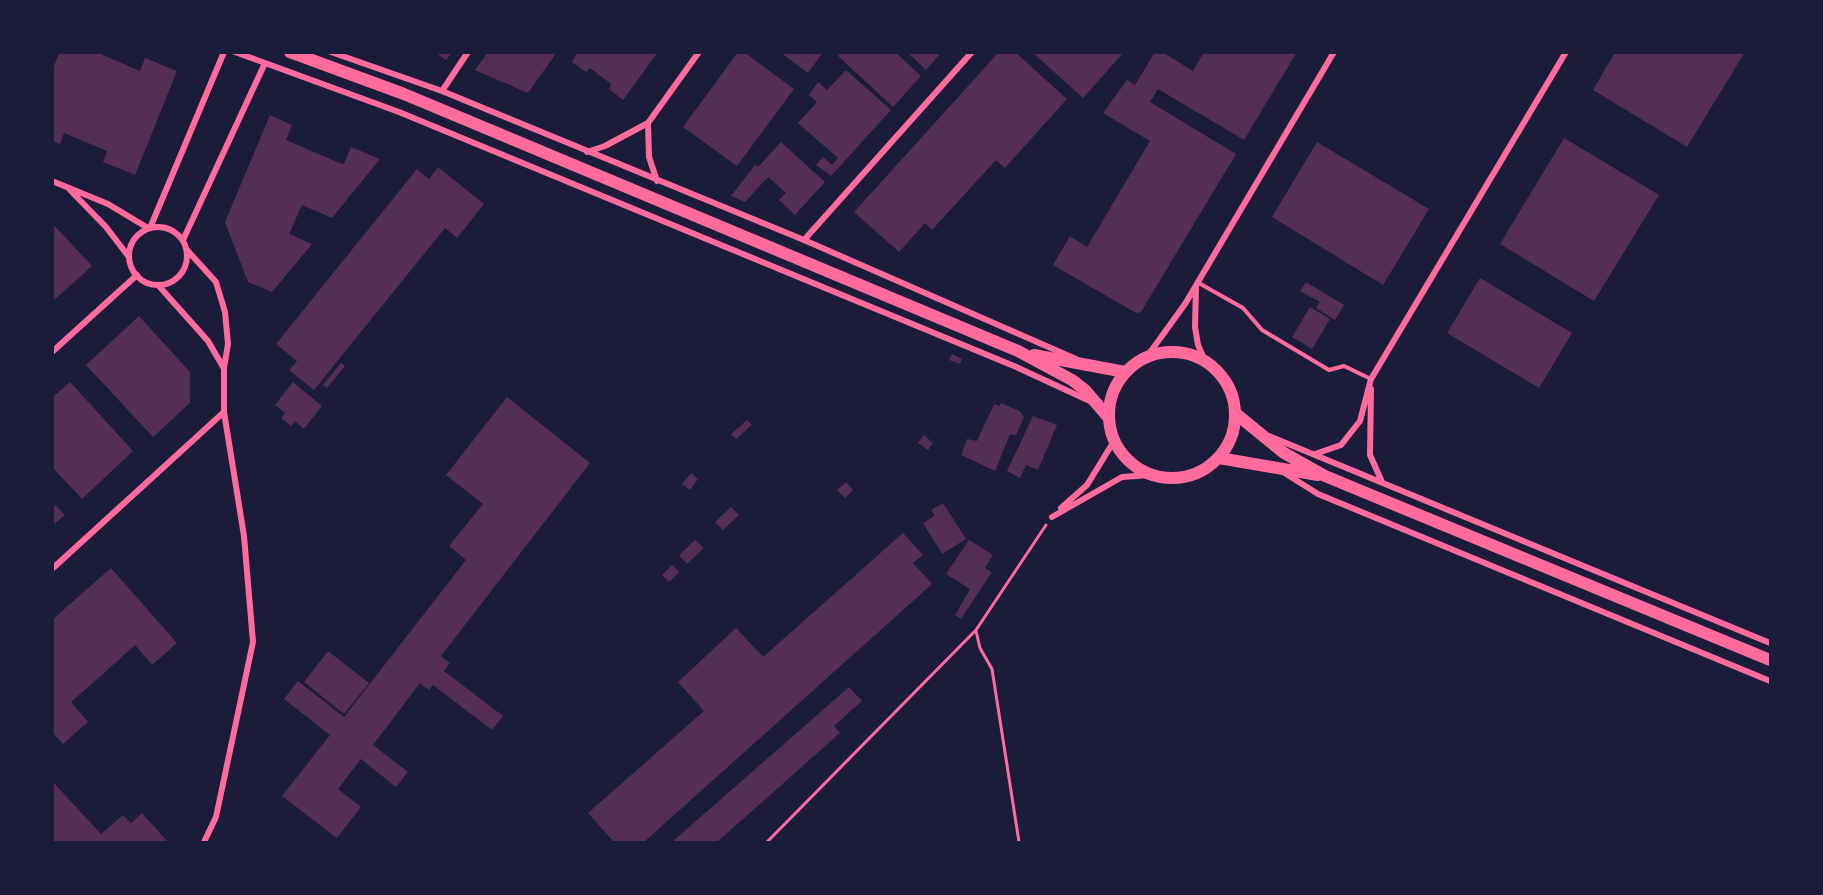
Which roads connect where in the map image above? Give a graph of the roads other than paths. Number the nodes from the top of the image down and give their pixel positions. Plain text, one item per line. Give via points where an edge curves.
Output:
1 (224, 52) edge
2 (235, 52) edge
3 (290, 52) edge
4 (331, 52) edge
5 (468, 52) edge
6 (699, 52) edge
7 (972, 52) edge
8 (1334, 52) edge
9 (1566, 52) edge
10 (265, 63) junction
11 (442, 91) junction
12 (648, 123) junction
13 (586, 152) junction
14 (52, 180) edge
15 (657, 181) junction
16 (68, 187) junction
17 (149, 228) junction
18 (183, 240) junction
19 (804, 240) junction
20 (187, 250) junction
21 (129, 258) junction
22 (137, 275) junction
23 (1196, 282) junction
24 (158, 285) junction
25 (1018, 351) junction
26 (52, 352) edge
27 (1146, 358) junction
28 (1206, 363) junction
29 (1090, 365) junction
30 (224, 368) junction
31 (1125, 372) junction
32 (1371, 379) junction
33 (1097, 405) junction
34 (224, 412) junction
35 (1235, 413) junction
36 (1108, 417) junction
37 (1255, 430) junction
38 (1114, 441) junction
39 (1315, 454) junction
40 (1219, 458) junction
41 (1280, 470) junction
42 (1150, 475) junction
43 (1325, 476) junction
44 (1382, 482) junction
45 (52, 569) edge
46 (1770, 643) edge
47 (1770, 660) edge
48 (1770, 681) edge
49 (204, 843) edge

1 - 17 street
2 - 10 street
3 - 25 main road via 404,94
4 - 11 street
5 - 11 street
6 - 12 street
7 - 19 street
8 - 23 street
9 - 32 street
10 - 18 street
10 - 33 street via 399,112 1014,366
11 - 13 street
12 - 13 street
12 - 15 street via 649,157
13 - 15 street
14 - 16 street
15 - 19 street
16 - 17 street
16 - 21 street
17 - 18 street via 163,227
17 - 21 street via 131,245
18 - 20 street
19 - 29 street
20 - 24 street via 183,272
20 - 30 street via 216,282 225,312 228,344
21 - 22 street
22 - 24 street
22 - 26 street
23 - 27 street
23 - 28 street via 1195,327
23 - 32 lane via 1243,308 1262,330 1329,370 1344,366
24 - 30 street via 208,341
25 - 29 main road
25 - 33 main road via 1072,380
27 - 28 main road via 1169,352 1194,356
27 - 31 main road
28 - 35 main road via 1230,389
29 - 31 main road
30 - 34 street
31 - 36 main road via 1112,393
32 - 39 street via 1360,421 1352,433 1341,445
32 - 44 street via 1370,455
33 - 36 main road
34 - 45 street
34 - 49 street via 244,536 253,642 216,817
35 - 37 main road
35 - 40 main road via 1232,437
36 - 38 main road
37 - 39 street
37 - 43 main road via 1284,453
38 - 42 main road via 1129,462
38 - 42 street via 1087,485 1052,517 1122,477
39 - 44 street
40 - 41 main road
40 - 42 main road via 1198,473 1174,478
41 - 43 main road
41 - 48 street via 1318,494
43 - 47 main road
44 - 46 street

